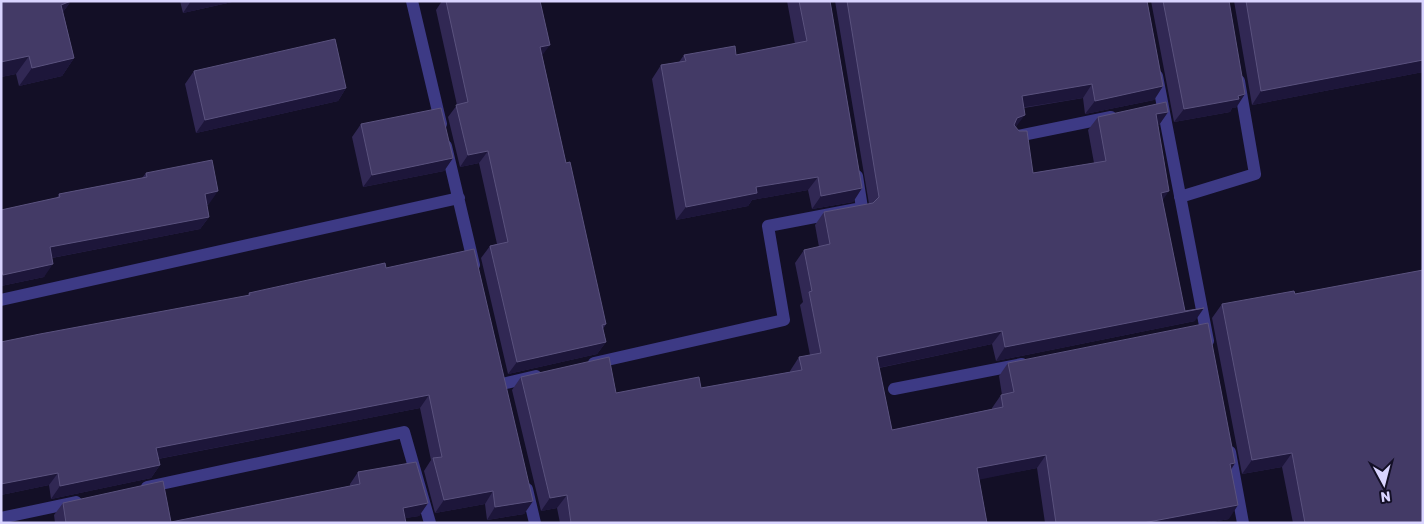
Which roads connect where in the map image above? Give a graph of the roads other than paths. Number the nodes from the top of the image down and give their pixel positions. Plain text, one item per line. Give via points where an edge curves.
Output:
1 (412, 1) edge
2 (1154, 59) edge
3 (1237, 68) edge
4 (1125, 114) edge
5 (1013, 137) edge
6 (854, 161) edge
7 (1180, 197) junction
8 (459, 198) junction
9 (478, 282) edge
10 (1, 300) edge
11 (1211, 356) edge
12 (1031, 362) edge
13 (580, 366) edge
14 (550, 373) edge
15 (502, 384) edge
16 (894, 389) dead end
17 (1226, 435) edge
18 (524, 476) edge
19 (136, 489) edge
20 (88, 500) edge
21 (1, 518) edge
22 (430, 523) edge
23 (535, 523) edge
24 (1243, 523) edge

1 - 8 street
2 - 7 street via 1158,107
3 - 7 street via 1255,174
4 - 5 street
6 - 13 street via 862,208 768,226 784,320
7 - 11 street via 1201,328
8 - 9 street
8 - 10 street
12 - 16 street
14 - 15 street
17 - 24 street
18 - 23 street
19 - 22 street via 404,432
20 - 21 street

